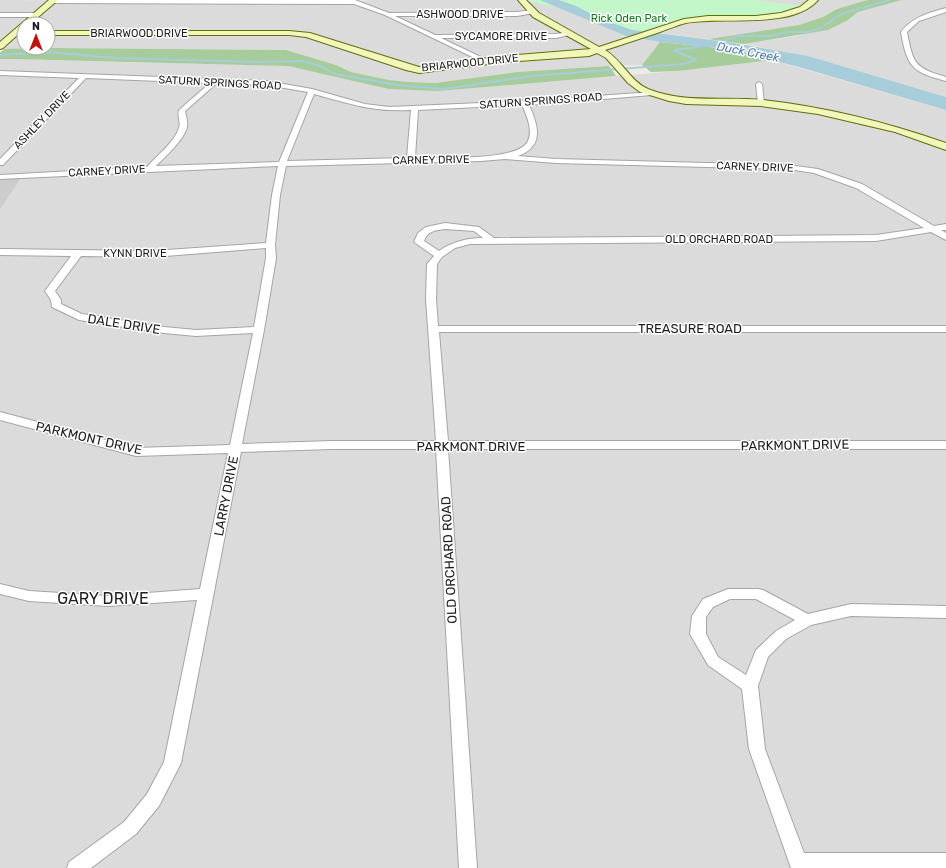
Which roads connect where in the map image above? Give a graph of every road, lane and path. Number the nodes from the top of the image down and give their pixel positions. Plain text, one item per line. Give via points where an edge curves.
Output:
1 (522, 0) edge
2 (814, 0) edge
3 (53, 1) edge
4 (946, 10) edge
5 (532, 12) junction
6 (387, 14) junction
7 (0, 15) edge
8 (35, 15) joint
9 (15, 33) edge
10 (56, 33) edge
11 (570, 34) junction
12 (432, 36) junction
13 (2, 42) edge
14 (598, 50) junction
15 (485, 61) junction
16 (0, 73) edge
17 (84, 77) junction
18 (946, 79) edge
19 (216, 81) junction
20 (759, 84) dead end
21 (312, 91) junction
22 (652, 93) junction
23 (525, 103) junction
24 (761, 103) junction
25 (415, 109) junction
26 (946, 147) edge
27 (505, 157) junction
28 (411, 161) junction
29 (0, 163) edge
30 (282, 164) junction
31 (150, 168) junction
32 (0, 177) edge
33 (940, 228) edge
34 (946, 237) edge
35 (491, 240) junction
36 (270, 245) junction
37 (0, 252) edge
38 (79, 252) junction
39 (439, 255) junction
40 (946, 328) edge
41 (433, 329) junction
42 (259, 330) junction
43 (0, 416) edge
44 (946, 445) edge
45 (442, 446) junction
46 (235, 449) junction
47 (0, 588) edge
48 (207, 594) junction
49 (946, 612) edge
50 (808, 620) junction
51 (750, 686) junction
52 (946, 862) edge
53 (799, 865) edge
54 (76, 868) edge
55 (468, 868) edge

1 - 5 street
2 - 14 street, BRIARWOOD DRIVE via 803,9 782,15 691,19
3 - 6 street via 343,1 355,2
3 - 8 street
4 - 18 street via 914,21 904,32 911,63 921,71
5 - 6 street, ASHWOOD DRIVE
5 - 11 street
6 - 12 street
7 - 8 street
9 - 13 street
10 - 15 street, BRIARWOOD DRIVE via 289,33 306,35 419,70
11 - 12 street, SYCAMORE DRIVE
11 - 14 street
12 - 15 street
14 - 15 street, BRIARWOOD DRIVE via 582,54
14 - 22 street via 609,56 638,86
16 - 17 street, SATURN SPRINGS ROAD
17 - 19 street, SATURN SPRINGS ROAD
17 - 29 street, ASHLEY DRIVE
19 - 21 street, SATURN SPRINGS ROAD via 267,83
19 - 31 street via 184,107 181,111 184,122 182,128
20 - 24 street
21 - 25 street, SATURN SPRINGS ROAD via 364,106
21 - 30 street, LARRY DRIVE
22 - 23 street, SATURN SPRINGS ROAD
22 - 24 street via 686,101
23 - 25 street, SATURN SPRINGS ROAD
23 - 27 street via 535,131 532,142 520,153
24 - 26 street via 849,116
25 - 28 street
27 - 28 street, CARNEY DRIVE
27 - 33 street, CARNEY DRIVE via 556,161 788,167 815,171 859,186
28 - 30 street, CARNEY DRIVE
30 - 31 street, CARNEY DRIVE
30 - 36 street, LARRY DRIVE
31 - 32 street, CARNEY DRIVE
33 - 34 street, CARNEY DRIVE
33 - 35 street, OLD ORCHARD ROAD via 876,238 830,240
35 - 39 street, OLD ORCHARD ROAD via 470,241 452,246
35 - 39 street via 476,229 445,226 429,229 419,242
36 - 38 street, KYNN DRIVE via 153,254
36 - 42 street, LARRY DRIVE via 271,258
37 - 38 street, KYNN DRIVE
38 - 42 street, DALE DRIVE via 50,291 56,305 66,311 80,317 164,330 196,333
39 - 41 street, OLD ORCHARD ROAD via 432,264
40 - 41 street, TREASURE ROAD
41 - 45 street, OLD ORCHARD ROAD
42 - 46 street, LARRY DRIVE
43 - 46 street, PARKMONT DRIVE via 136,452
44 - 45 street, PARKMONT DRIVE
45 - 46 street, PARKMONT DRIVE via 332,445
45 - 55 street, OLD ORCHARD ROAD
46 - 48 street, LARRY DRIVE
47 - 48 street, GARY DRIVE via 29,596 108,601
48 - 54 street, LARRY DRIVE via 172,763 153,800 130,828
49 - 50 street via 851,610
50 - 51 street via 781,635 762,654
50 - 51 street via 758,594 728,594 708,603 699,616 698,634 713,661
51 - 53 street via 757,749
52 - 53 street

